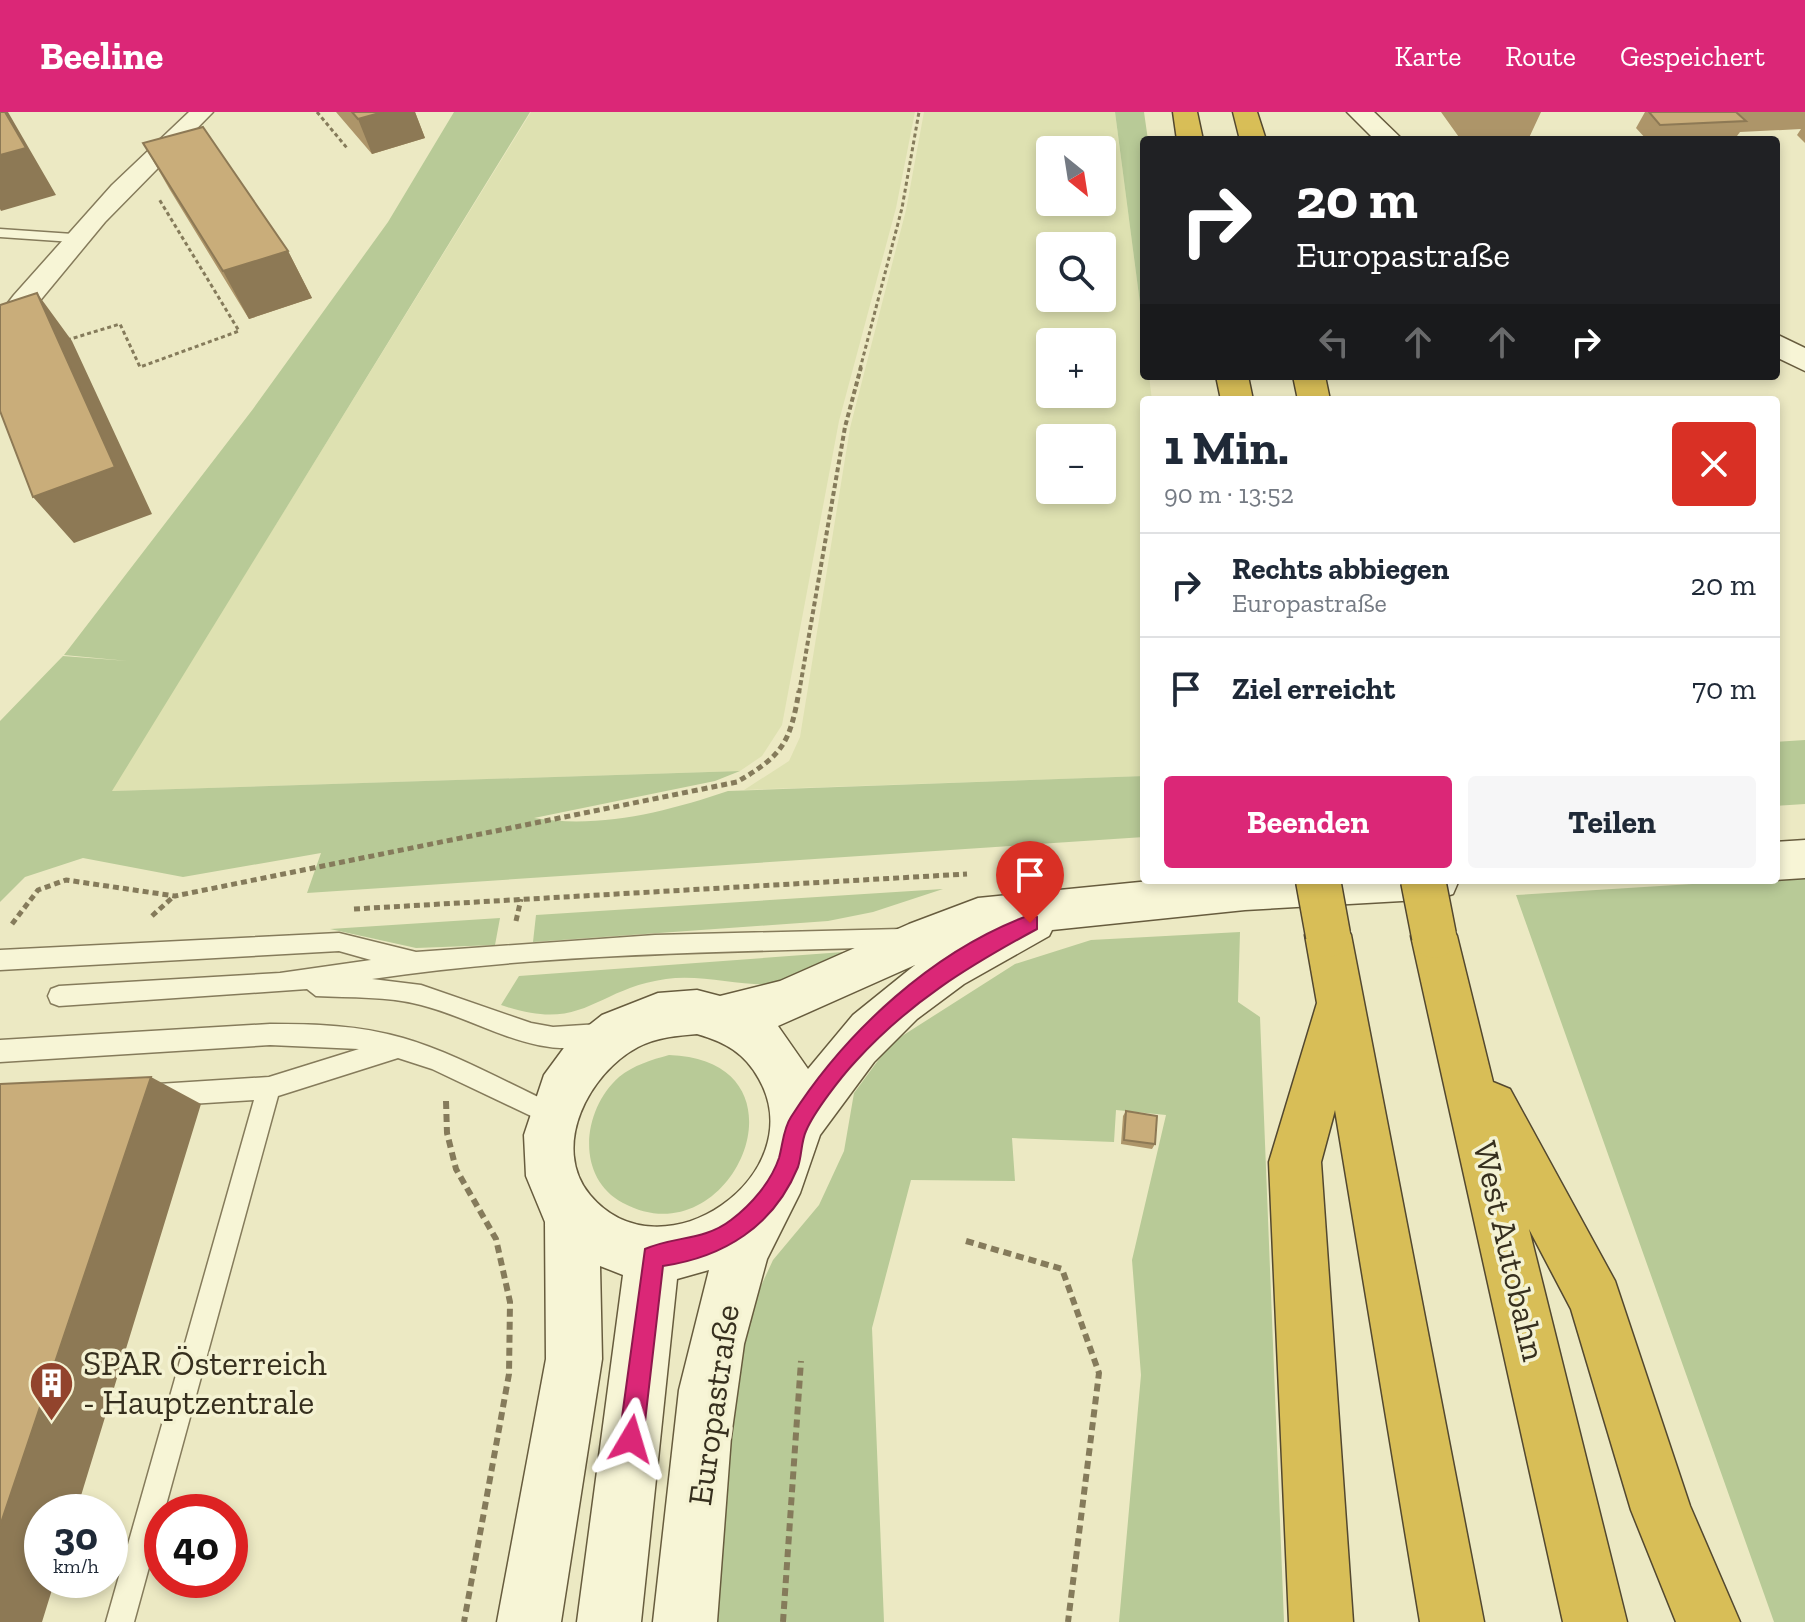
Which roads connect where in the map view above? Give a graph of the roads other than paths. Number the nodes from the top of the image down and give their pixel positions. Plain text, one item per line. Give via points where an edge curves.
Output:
1 (202, 112) edge
2 (1185, 112) edge
3 (1245, 112) edge
4 (1359, 112) edge
5 (1189, 136) edge
6 (1252, 136) edge
7 (1386, 136) edge
8 (0, 233) edge
9 (73, 238) junction
10 (0, 331) edge
11 (1780, 346) edge
12 (1805, 362) edge
13 (1805, 859) edge
14 (1780, 861) edge
15 (1319, 884) edge
16 (1367, 884) edge
17 (1424, 884) edge
18 (1055, 910) junction
19 (925, 938) junction
20 (0, 960) edge
21 (416, 962) junction
22 (280, 983) junction
23 (59, 996) dead end
24 (1340, 997) junction
25 (723, 1017) junction
26 (622, 1028) junction
27 (400, 1047) junction
28 (0, 1051) edge
29 (1465, 1057) junction
30 (269, 1088) junction
31 (142, 1096) edge
32 (552, 1115) junction
33 (796, 1127) junction
34 (771, 1197) junction
35 (572, 1219) junction
36 (653, 1256) junction
37 (120, 1622) edge
38 (529, 1622) edge
39 (609, 1622) edge
40 (685, 1622) edge
41 (1321, 1622) edge
42 (1452, 1622) edge
43 (1595, 1622) edge
44 (1708, 1622) edge

1 - 9 street
2 - 5 highway
3 - 6 highway
4 - 7 street
8 - 9 lane
9 - 10 street
11 - 12 street
13 - 14 street
15 - 24 highway, bridge
16 - 18 street, Europastraße
17 - 29 highway, West Autobahn, bridge
18 - 19 street, Europastraße via 978,918
18 - 33 street, Europastraße via 956,964 899,1004 846,1057
19 - 21 lane via 655,944
19 - 25 street, Europastraße via 785,1002
20 - 21 lane via 339,942
21 - 22 lane
22 - 23 lane
22 - 26 lane via 419,994 541,1039 586,1038
24 - 41 highway via 1295,1162
24 - 42 highway
25 - 26 street, Europastraße via 690,1011 656,1015
25 - 33 street, Europastraße via 754,1033 778,1058 793,1090
26 - 32 street, Europastraße via 578,1064
27 - 28 lane via 339,1034 276,1034
27 - 30 lane
27 - 32 lane via 449,1063
29 - 43 highway, West Autobahn
29 - 44 highway via 1596,1300 1661,1510
30 - 31 lane
30 - 37 lane
32 - 35 street, Europastraße via 548,1151 554,1187
33 - 34 street, Europastraße via 789,1163
34 - 36 street, Europastraße via 738,1229 698,1250
34 - 40 street, Europastraße via 742,1253 723,1308
35 - 36 street, Europastraße via 608,1245
35 - 38 street, Europastraße via 574,1359
36 - 39 street

